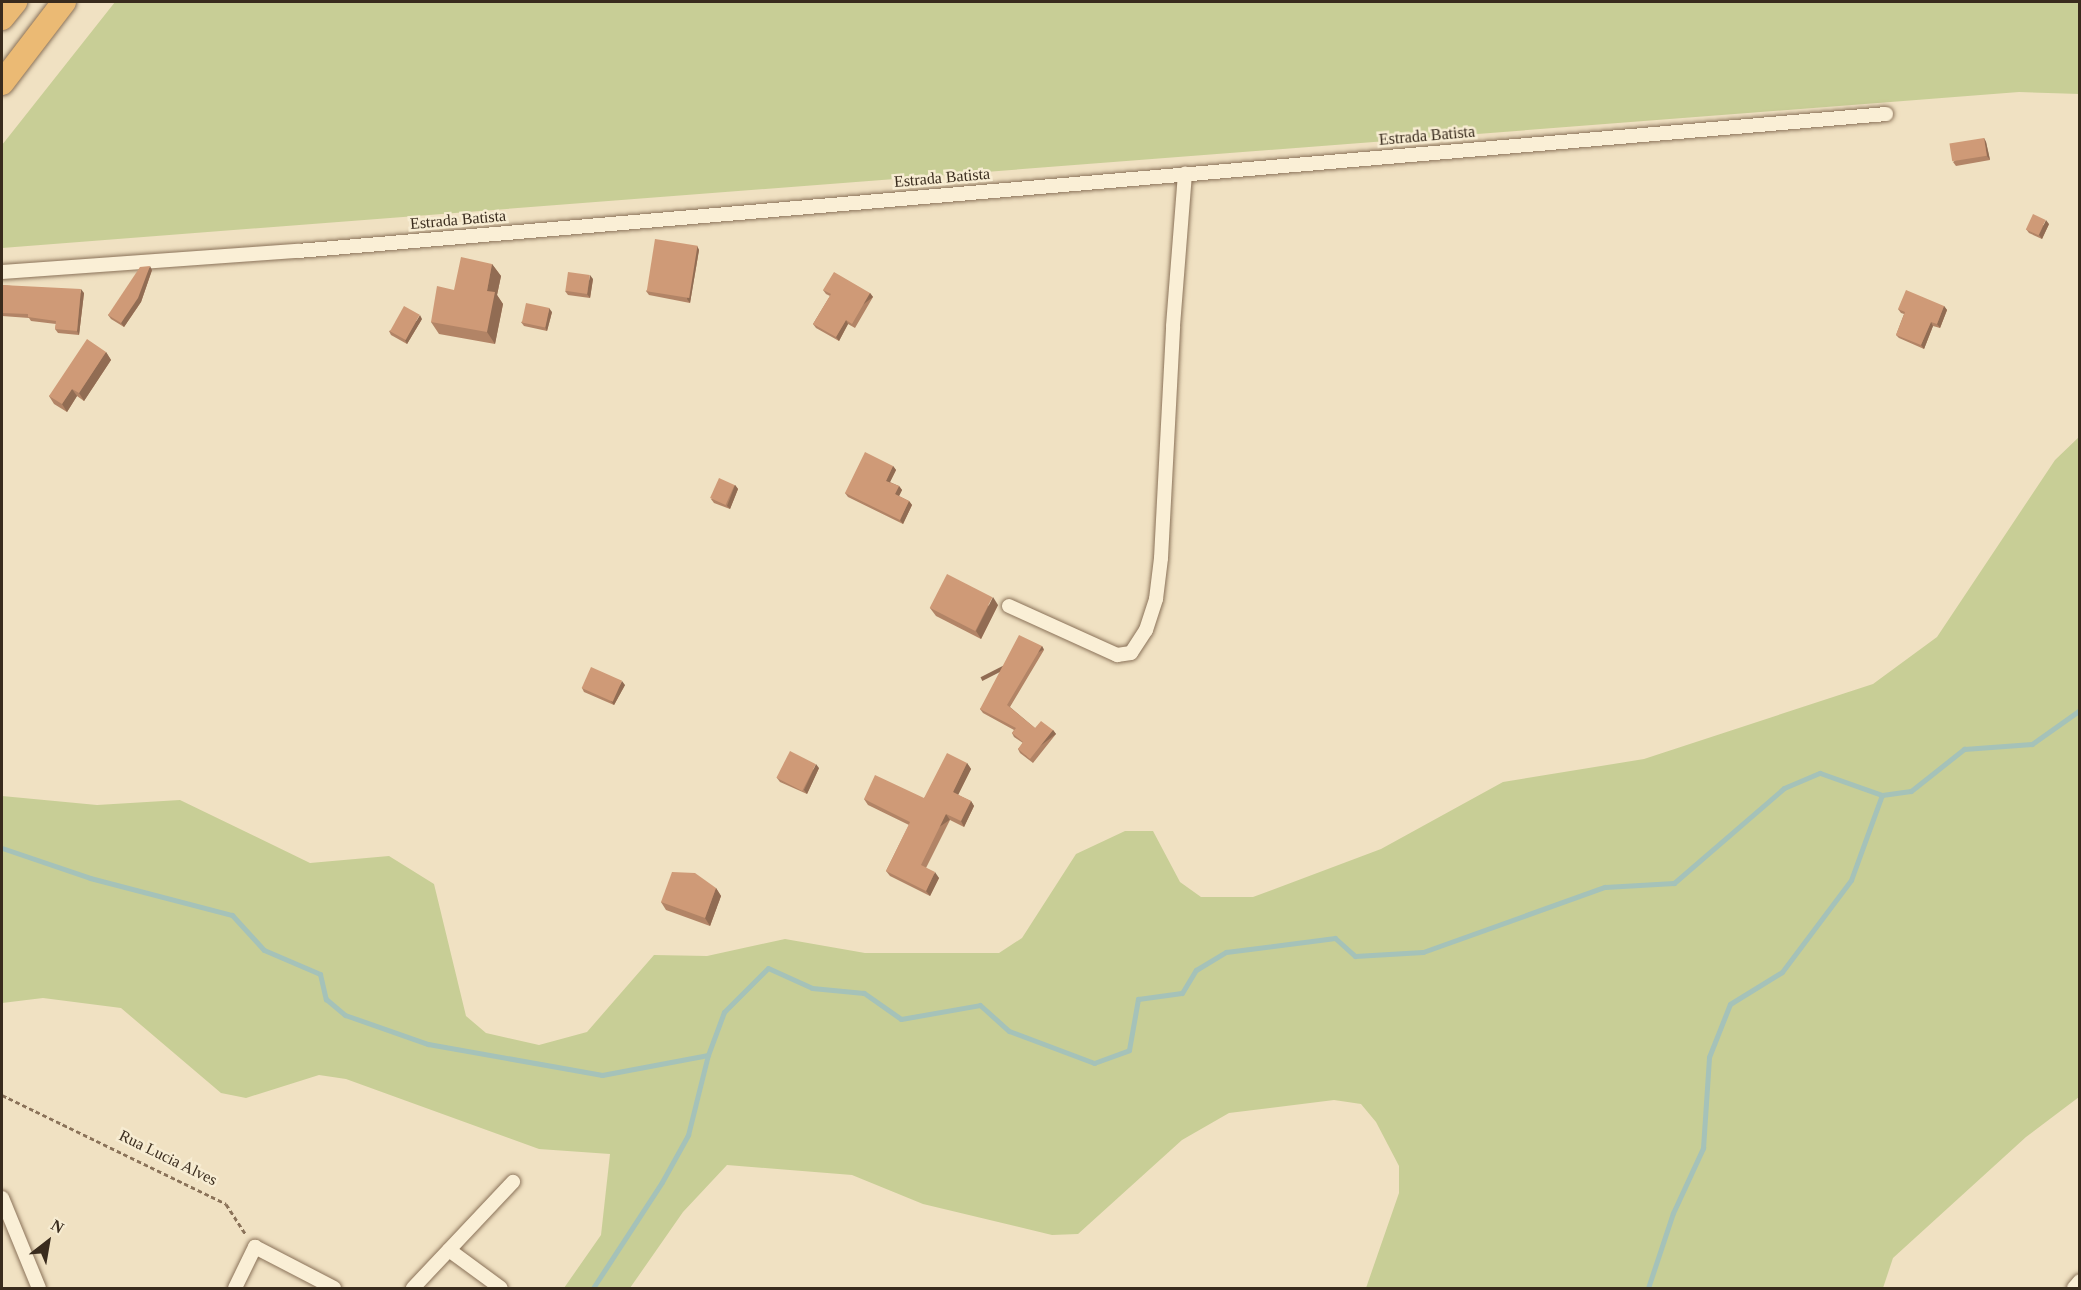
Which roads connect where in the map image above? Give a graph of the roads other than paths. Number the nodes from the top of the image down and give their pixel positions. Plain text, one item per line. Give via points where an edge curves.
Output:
1 (15, 2) edge
2 (64, 2) edge
3 (2, 18) edge
4 (2, 83) edge
5 (1886, 114) dead end
6 (1185, 174) junction
7 (2, 272) edge
8 (1009, 606) dead end
9 (513, 1182) dead end
10 (2, 1198) edge
11 (449, 1250) junction
12 (2079, 1281) edge
13 (39, 1288) edge
14 (235, 1288) edge
15 (334, 1288) edge
16 (413, 1288) edge
17 (501, 1288) edge
18 (2074, 1288) edge

1 - 3 highway
2 - 4 highway
5 - 6 street, Estrada Batista
6 - 7 street, Estrada Batista via 310,250
6 - 8 street via 1161,558 1150,622 1135,650 1117,655
9 - 11 street
10 - 13 street
11 - 16 street
11 - 17 street
12 - 18 street
14 - 15 street via 255,1247

